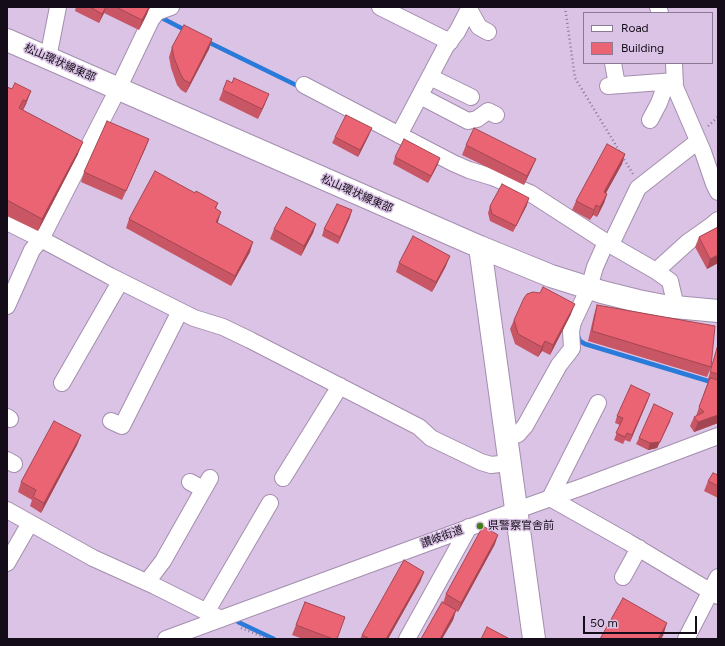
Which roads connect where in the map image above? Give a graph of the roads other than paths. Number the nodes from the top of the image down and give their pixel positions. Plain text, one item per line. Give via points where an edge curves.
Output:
1 (58, 7) edge
2 (171, 7) edge
3 (380, 7) edge
4 (470, 8) edge
5 (488, 32) dead end
6 (7, 40) edge
7 (450, 42) junction
8 (48, 58) junction
9 (613, 64) edge
10 (674, 64) edge
11 (430, 77) junction
12 (668, 81) junction
13 (304, 85) dead end
14 (118, 89) junction
15 (420, 96) junction
16 (471, 97) dead end
17 (496, 115) dead end
18 (650, 120) dead end
19 (399, 135) junction
20 (698, 141) junction
21 (718, 192) edge
22 (718, 220) edge
23 (7, 222) edge
24 (41, 239) junction
25 (609, 244) junction
26 (480, 247) junction
27 (656, 271) junction
28 (120, 282) junction
29 (589, 288) junction
30 (9, 298) edge
31 (676, 307) junction
32 (180, 311) junction
33 (718, 311) edge
34 (62, 383) dead end
35 (340, 386) junction
36 (598, 403) dead end
37 (111, 421) dead end
38 (718, 436) edge
39 (505, 438) junction
40 (509, 463) junction
41 (283, 478) dead end
42 (201, 483) dead end
43 (550, 498) junction
44 (270, 503) dead end
45 (7, 510) edge
46 (517, 510) junction
47 (30, 523) junction
48 (469, 527) junction
49 (639, 548) junction
50 (7, 563) edge
51 (623, 577) dead end
52 (718, 577) edge
53 (147, 582) junction
54 (714, 593) edge
55 (207, 611) junction
56 (221, 619) junction
57 (166, 639) edge
58 (407, 639) edge
59 (534, 639) edge
60 (686, 639) edge

1 - 8 street
2 - 14 street via 157,12 151,20
3 - 7 street
4 - 5 street via 479,27
4 - 7 street
6 - 8 street, 松山環状線東部
7 - 11 street
8 - 14 street, 松山環状線東部
9 - 12 street via 613,85
10 - 12 street
11 - 15 street
11 - 16 street
12 - 18 street
12 - 20 street via 675,87
13 - 19 street
14 - 24 street
14 - 26 street, 松山環状線東部
15 - 17 street via 468,121 477,119 488,111
15 - 19 street
19 - 25 street via 453,164 492,177 530,194
20 - 21 street
20 - 25 street via 638,188
22 - 27 street via 688,242
23 - 24 street
24 - 28 street
24 - 30 street via 32,250
25 - 27 street
25 - 29 street via 603,248
26 - 29 street, 松山環状線東部 via 551,276
26 - 39 street
27 - 31 street via 670,281
28 - 32 street
28 - 34 street
29 - 31 street, 松山環状線東部 via 638,301
29 - 39 street via 573,322 572,348 559,365 525,426 518,434
31 - 33 street, 松山環状線東部
32 - 35 street via 223,327
32 - 37 street via 122,426
35 - 40 street via 419,427 431,438 481,462 491,465
35 - 41 street
36 - 43 street
38 - 43 street, 讃岐街道
39 - 40 street
40 - 46 street
42 - 53 street via 163,561
43 - 46 street, 讃岐街道
43 - 49 street
44 - 55 street
45 - 47 street
46 - 48 street, 讃岐街道
46 - 59 street
47 - 50 street
47 - 53 street via 93,558
48 - 56 street, 讃岐街道
48 - 58 street
49 - 51 street
49 - 54 street
52 - 54 street
53 - 55 street
54 - 60 street
55 - 56 street
56 - 57 street, 讃岐街道

